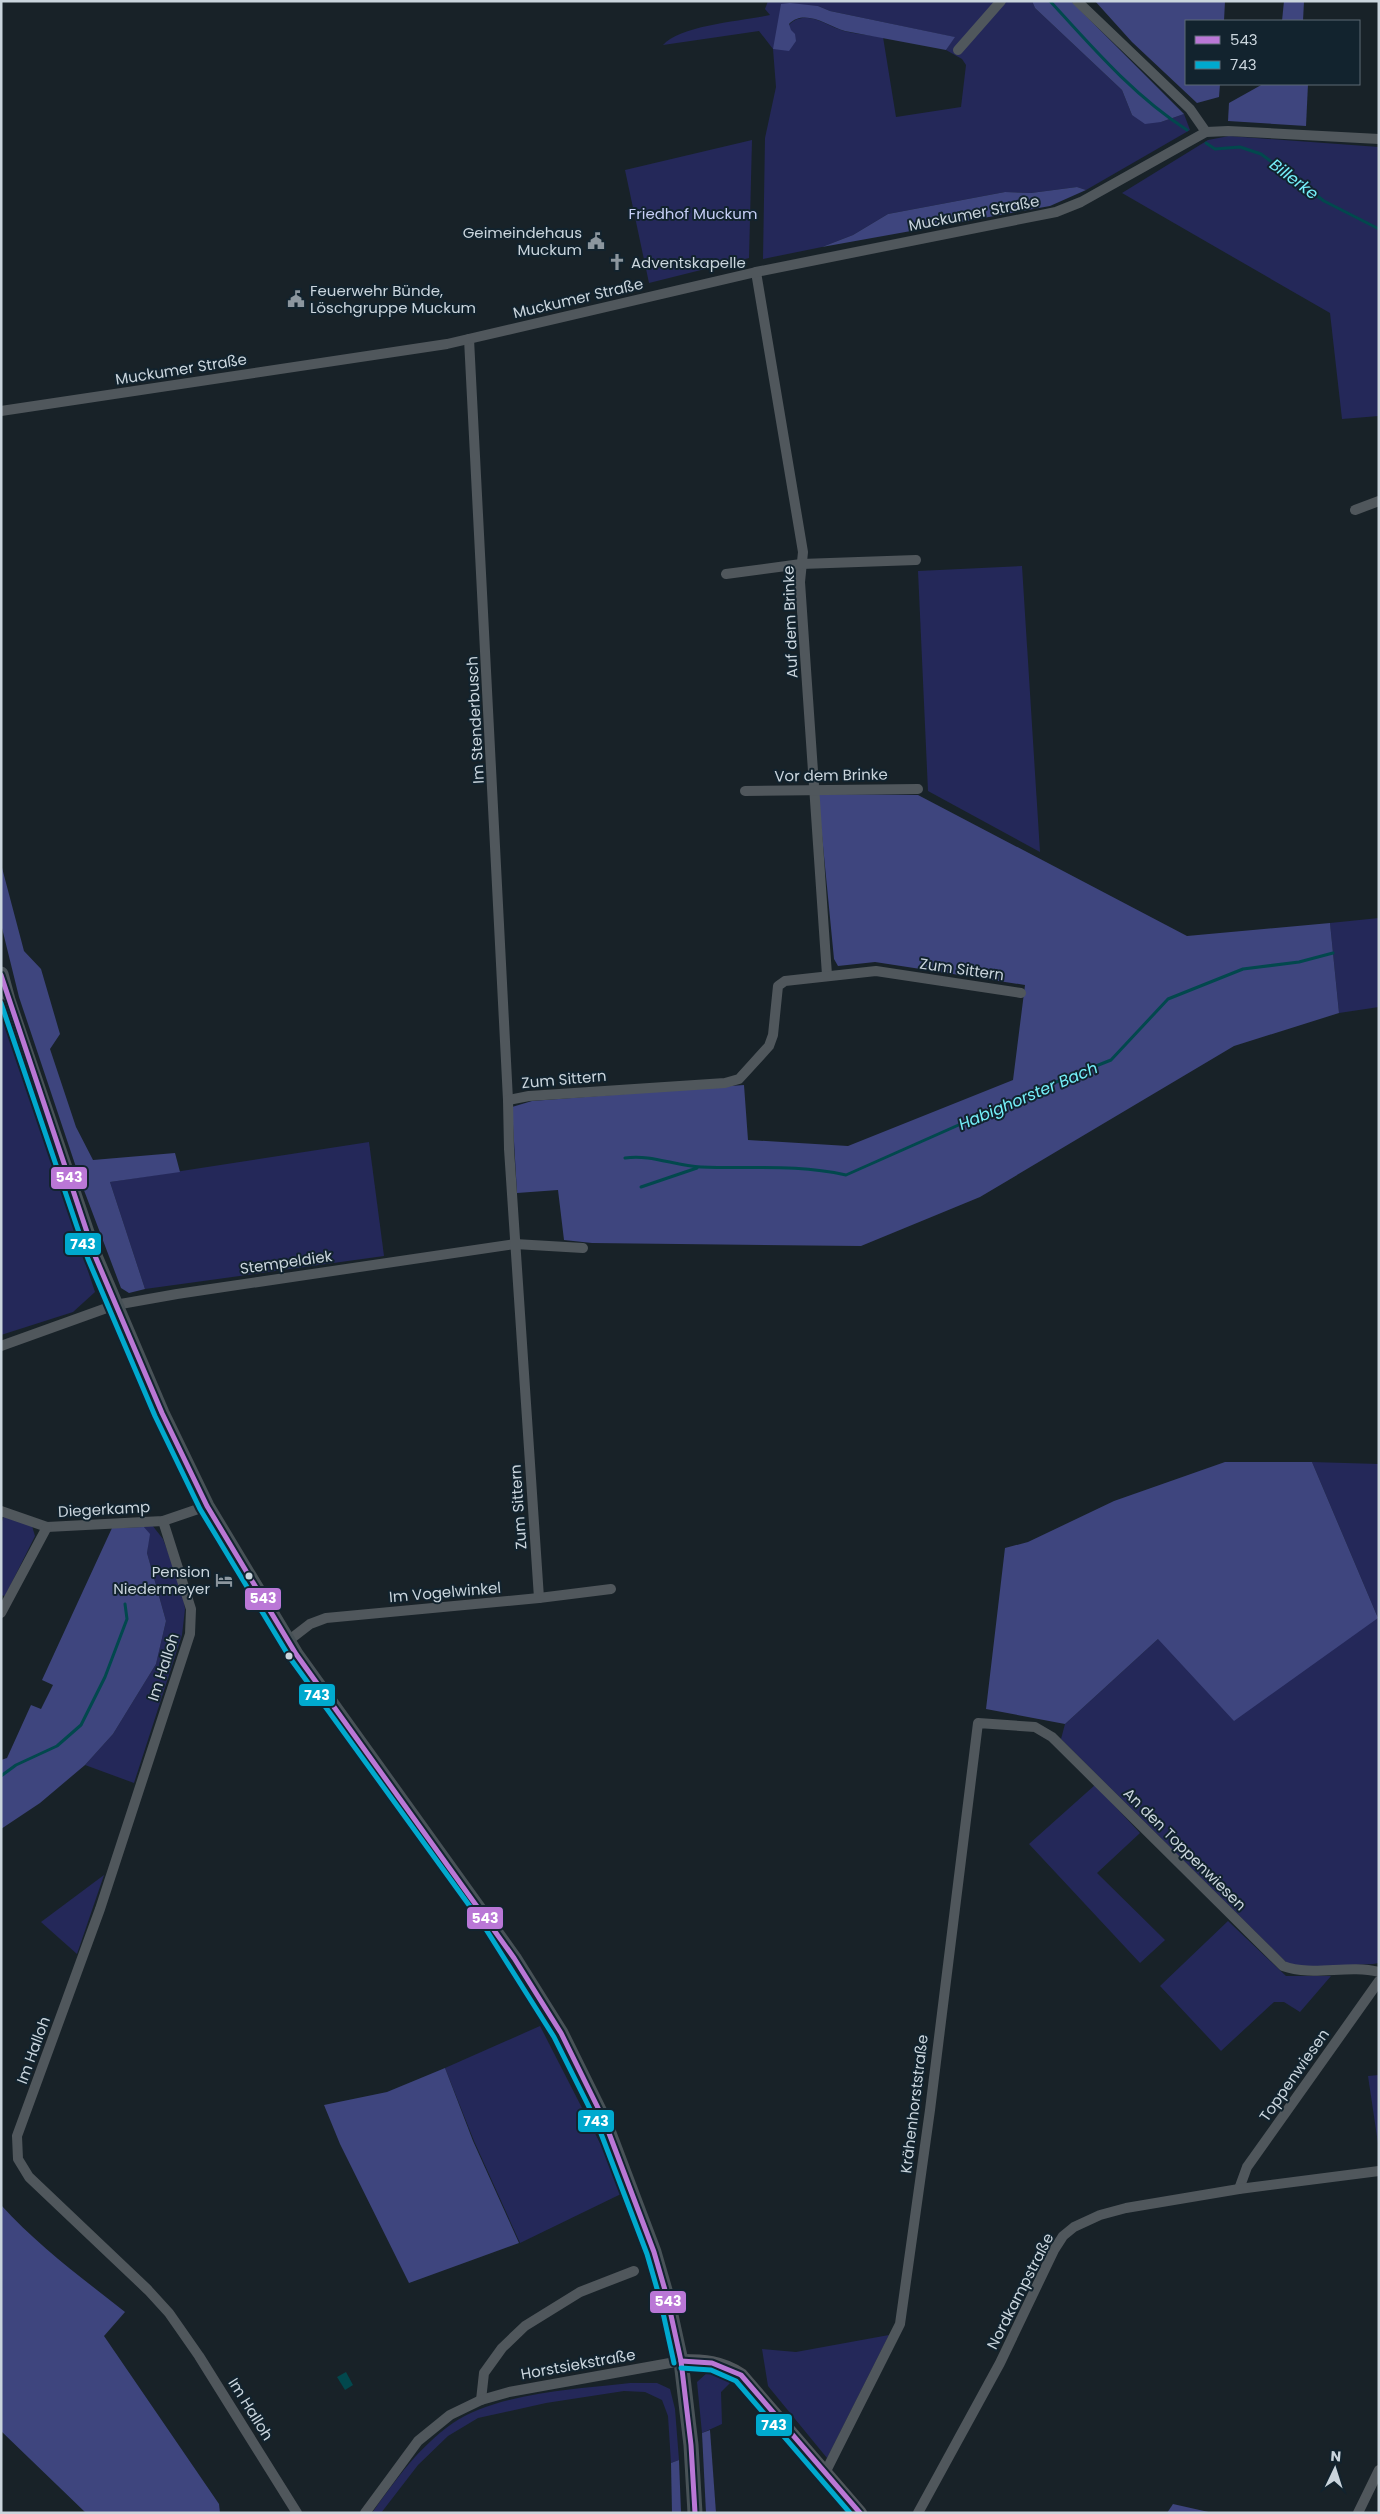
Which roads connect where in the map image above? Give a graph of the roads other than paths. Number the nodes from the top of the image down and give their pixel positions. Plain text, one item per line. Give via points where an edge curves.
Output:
1 (1001, 1) edge
2 (1077, 1) edge
3 (958, 50) dead end
4 (1206, 132) junction
5 (1379, 139) edge
6 (756, 272) junction
7 (469, 339) junction
8 (1, 411) edge
9 (1379, 501) edge
10 (1355, 510) dead end
11 (916, 560) dead end
12 (801, 564) junction
13 (726, 574) dead end
14 (815, 789) junction
15 (918, 789) dead end
16 (745, 791) dead end
17 (1, 974) edge
18 (827, 975) junction
19 (1021, 992) dead end
20 (508, 1100) junction
21 (516, 1244) junction
22 (582, 1248) dead end
23 (115, 1306) junction
24 (1, 1346) edge
25 (208, 1506) junction
26 (1, 1511) edge
27 (163, 1521) junction
28 (47, 1527) junction
29 (611, 1589) dead end
30 (539, 1598) junction
31 (1, 1613) edge
32 (288, 1641) junction
33 (978, 1723) joint
34 (1379, 1972) edge
35 (1379, 1981) edge
36 (1379, 2171) edge
37 (1239, 2189) junction
38 (634, 2271) dead end
39 (681, 2361) junction
40 (481, 2400) junction
41 (1379, 2470) edge
42 (826, 2473) junction
43 (297, 2513) edge
44 (365, 2513) edge
45 (695, 2513) edge
46 (860, 2513) edge
47 (918, 2513) edge
48 (1358, 2513) edge

1 - 3 street
2 - 4 street via 1190,109
4 - 5 street, Muckumer Straße via 1228,130
4 - 6 street, Muckumer Straße via 1081,202 1056,212
6 - 7 street, Muckumer Straße
6 - 12 street, Auf dem Brinke via 800,527
7 - 8 street, Muckumer Straße
7 - 20 street, Im Stenderbusch
9 - 10 street
11 - 12 street
12 - 13 street
12 - 14 street, Auf dem Brinke
14 - 15 street, Vor dem Brinke
14 - 16 street, Vor dem Brinke
14 - 18 street, Auf dem Brinke
17 - 23 main road via 88,1238
18 - 19 street, Zum Sittern via 876,971
18 - 20 street, Zum Sittern via 784,980 778,986 770,1046 739,1078 725,1083
20 - 21 street, Zum Sittern
21 - 22 street, Stempeldiek
21 - 23 street, Stempeldiek
21 - 30 street, Zum Sittern
23 - 24 street, Stempeldiek
23 - 25 main road
25 - 27 street, Diegerkamp
25 - 32 main road
26 - 28 street, Diegerkamp
27 - 28 street, Diegerkamp
27 - 43 street, Im Halloh via 191,1609 190,1634 100,1909 17,2136 18,2159 29,2177 169,2313
28 - 31 street
29 - 30 street, Im Vogelwinkel
30 - 32 street, Im Vogelwinkel via 326,1618 310,1624
32 - 39 main road via 488,1919 561,2033 604,2120 654,2252
33 - 34 street, An den Toppenwiesen via 1035,1726 1052,1737 1283,1966 1302,1970 1364,1969
33 - 42 street, Krähenhorststraße via 900,2324
35 - 37 street, Toppenwiesen via 1247,2167
36 - 37 street, Nordkampstraße
37 - 47 street, Nordkampstraße via 1100,2215 1063,2236 1000,2363
38 - 40 street via 580,2292 525,2326 502,2348 484,2373
39 - 40 street, Horstsiekstraße
39 - 42 street via 710,2360 741,2375
39 - 45 main road
40 - 44 street, Horstsiekstraße via 450,2415 418,2441
41 - 48 street
42 - 46 street

